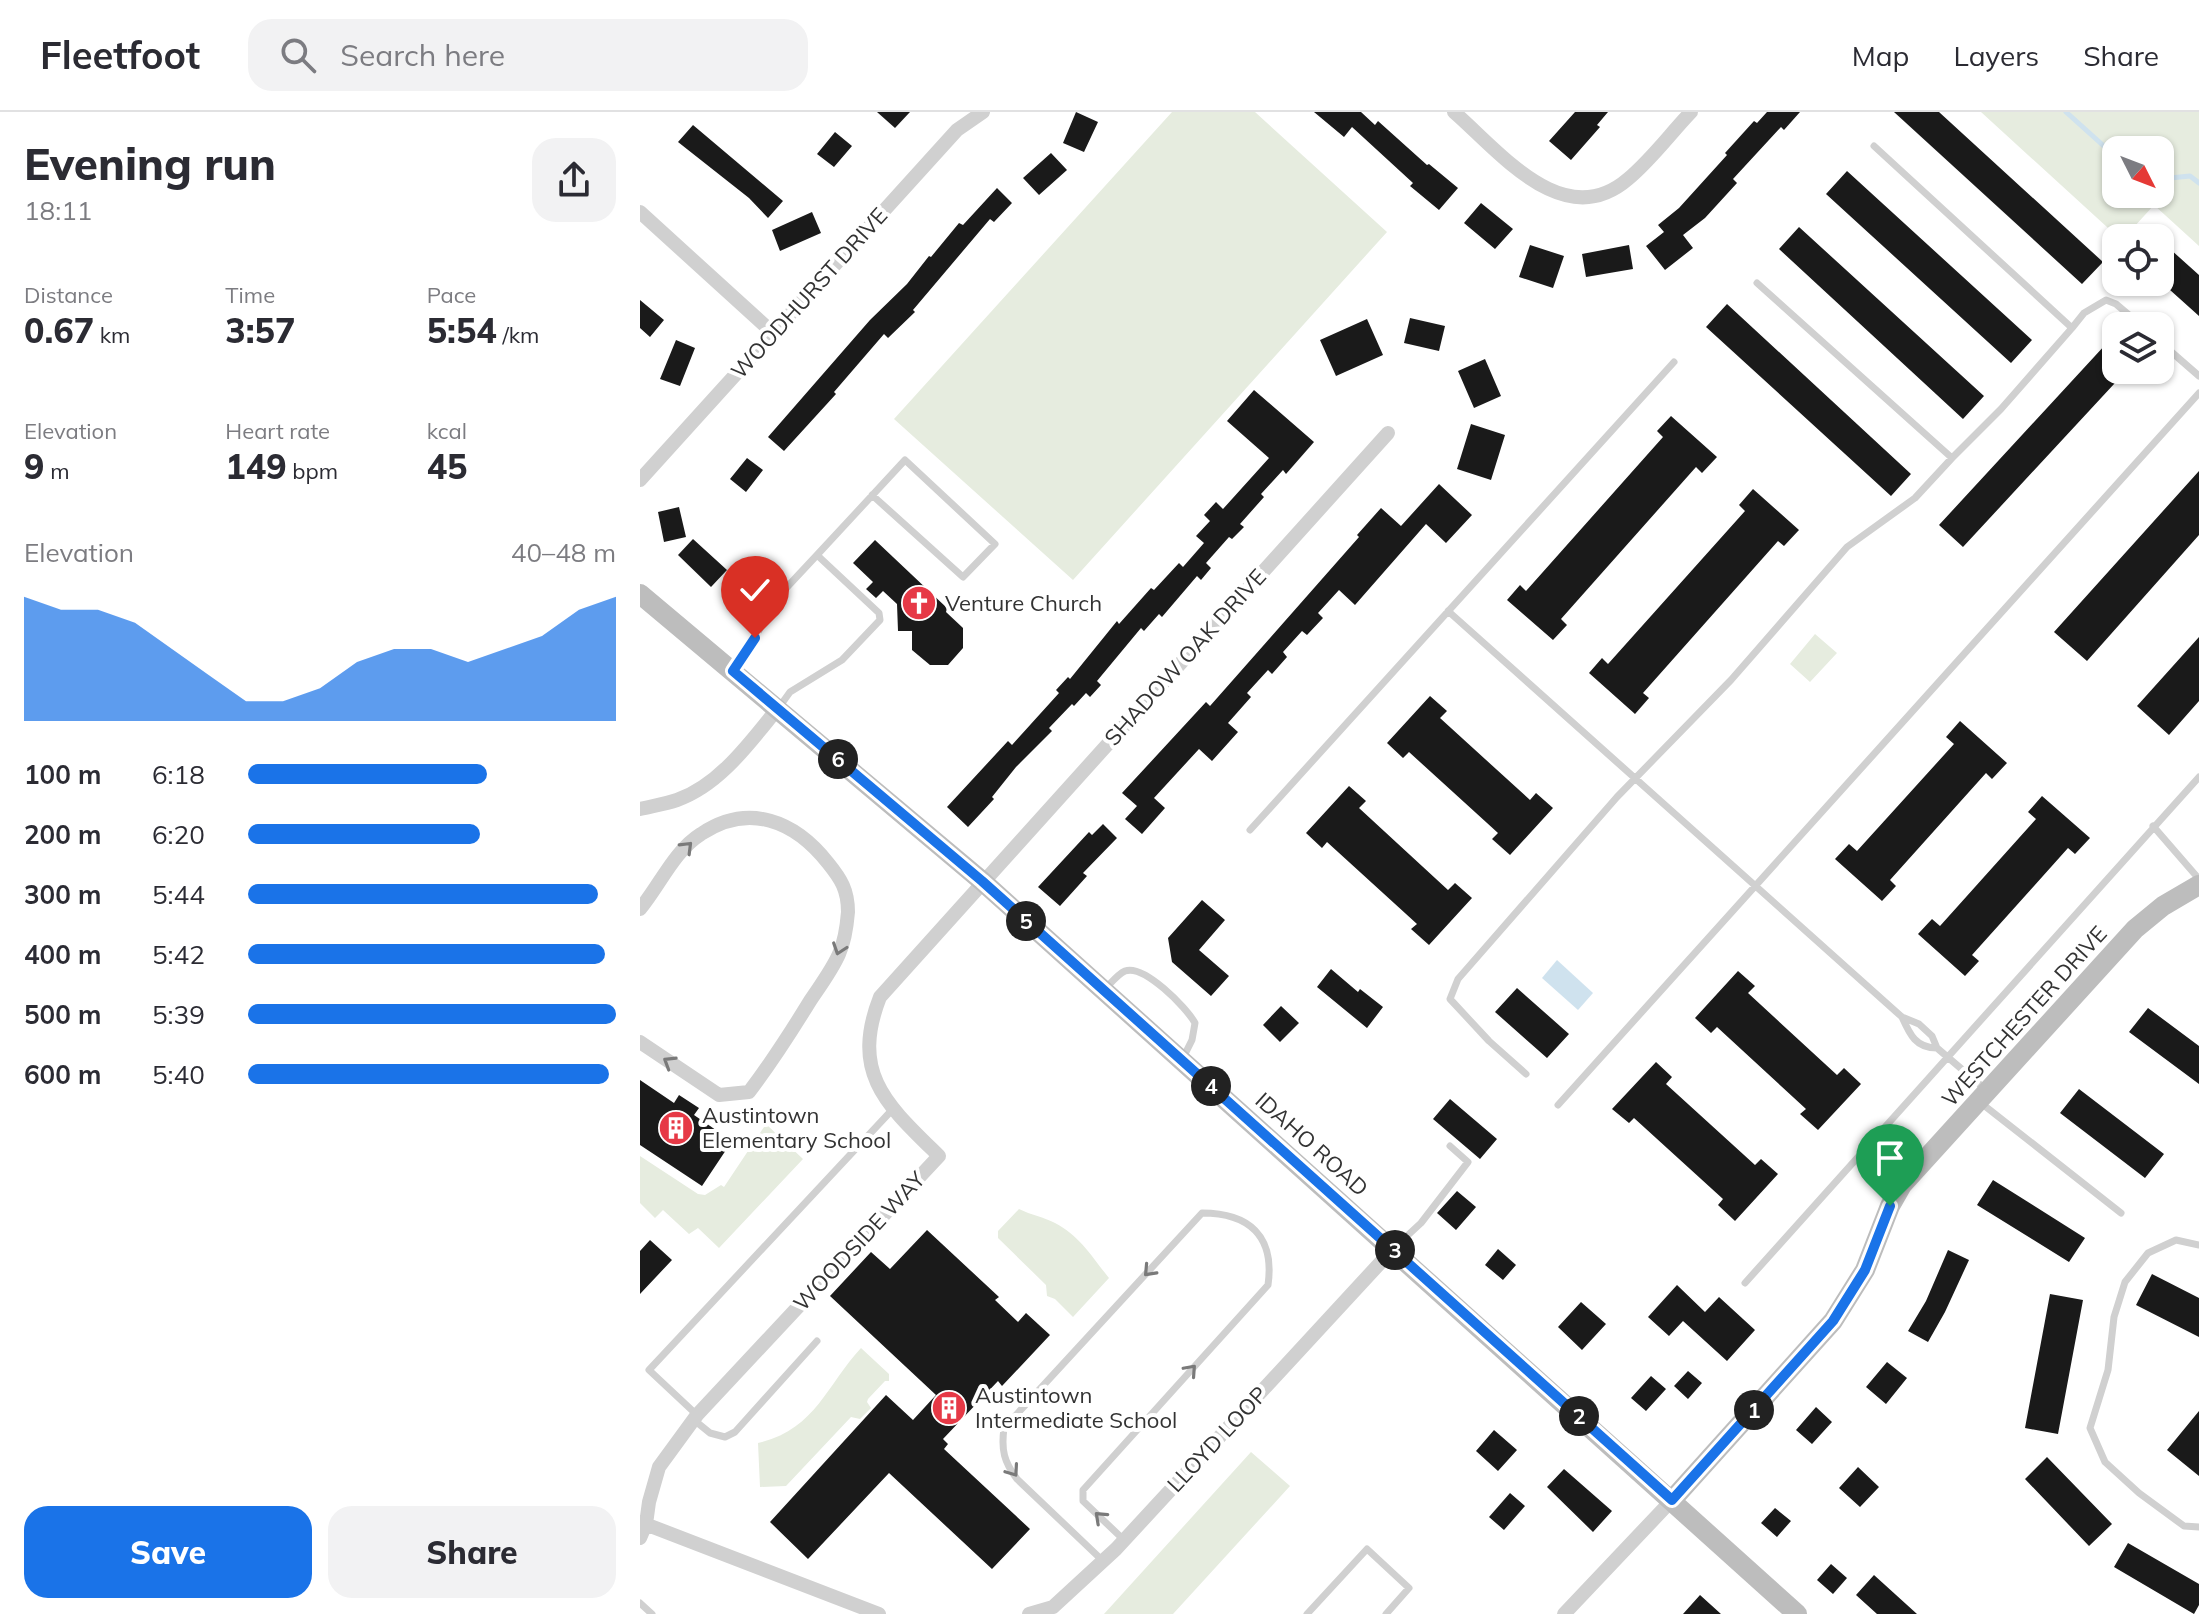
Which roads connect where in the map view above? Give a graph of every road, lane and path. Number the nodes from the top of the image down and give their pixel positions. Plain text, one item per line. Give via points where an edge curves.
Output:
1 (983, 112) edge
2 (1454, 112) edge
3 (1691, 112) edge
4 (1874, 146) dead end
5 (640, 212) edge
6 (1757, 283) dead end
7 (2125, 312) edge
8 (2072, 328) junction
9 (773, 333) junction
10 (2174, 354) edge
11 (1674, 362) dead end
12 (2199, 376) edge
13 (2199, 393) edge
14 (1388, 433) dead end
15 (1952, 458) junction
16 (640, 480) edge
17 (872, 495) junction
18 (817, 555) junction
19 (640, 594) edge
20 (1448, 611) junction
21 (733, 671) junction
22 (778, 708) junction
23 (2199, 777) edge
24 (1635, 778) junction
25 (640, 809) edge
26 (2153, 826) junction
27 (1250, 830) dead end
28 (982, 881) junction
29 (2199, 882) edge
30 (1754, 885) junction
31 (640, 909) edge
32 (1104, 990) junction
33 (1902, 1017) junction
34 (640, 1042) edge
35 (1937, 1048) junction
36 (1948, 1057) junction
37 (1183, 1060) junction
38 (1526, 1074) dead end
39 (1984, 1096) junction
40 (1558, 1105) dead end
41 (892, 1110) junction
42 (1450, 1146) dead end
43 (2121, 1213) dead end
44 (2199, 1245) edge
45 (1393, 1249) junction
46 (1745, 1283) dead end
47 (817, 1341) dead end
48 (695, 1418) junction
49 (1672, 1500) junction
50 (2199, 1527) edge
51 (642, 1528) edge
52 (1124, 1540) junction
53 (1103, 1561) junction
54 (640, 1603) edge
55 (652, 1614) edge
56 (879, 1614) edge
57 (1029, 1614) edge
58 (1307, 1614) edge
59 (1386, 1614) edge
60 (1564, 1614) edge
61 (1797, 1614) edge

1 - 9 street, WOODHURST DRIVE via 957,130
2 - 3 street via 1540,186 1584,198 1626,182
4 - 8 lane
5 - 9 street
6 - 15 lane
7 - 8 lane via 2106,300
8 - 15 lane
9 - 16 street, WOODHURST DRIVE
10 - 12 lane
11 - 20 lane
13 - 30 lane
14 - 28 street, SHADOW OAK DRIVE
15 - 24 lane via 1915,498 1847,547 1710,703
17 - 17 lane via 905,460 995,544 963,577
17 - 18 lane
18 - 21 lane via 774,601
18 - 22 lane via 879,613 880,620 842,660 790,692
19 - 21 street, IDAHO ROAD
20 - 24 lane
20 - 27 lane
21 - 22 street, IDAHO ROAD
22 - 25 street via 699,790
22 - 28 street, IDAHO ROAD
23 - 26 lane
24 - 30 lane
24 - 38 lane via 1458,979 1450,999
26 - 29 lane
26 - 36 lane
28 - 32 street, IDAHO ROAD
28 - 41 street, WOODSIDE WAY via 880,997 868,1039 873,1072
29 - 39 street, WESTCHESTER DRIVE via 2135,929
30 - 33 lane
30 - 40 lane
31 -> 34 street via 680,852 700,834 728,820 750,817 779,822 813,844 844,881 848,912 840,952 749,1092 719,1095
32 - 37 street, IDAHO ROAD
32 - 37 lane via 1122,972 1146,974 1195,1023
33 - 35 lane via 1919,1024
33 - 35 lane via 1918,1043
35 - 36 lane
36 - 39 lane
36 - 46 lane
37 - 45 street, IDAHO ROAD
39 - 43 lane
39 - 49 street, WESTCHESTER DRIVE via 1897,1192 1865,1270 1833,1321
41 - 48 lane via 649,1370
41 - 48 street, WOODSIDE WAY via 939,1156
42 - 45 lane via 1468,1162 1421,1223
44 - 50 lane via 2176,1240 2148,1253 2125,1282 2090,1428 2105,1462 2139,1493 2184,1526
45 - 49 street, IDAHO ROAD
45 - 52 street, LLOYD LOOP
47 - 48 lane via 735,1432 725,1437 710,1433
48 - 51 street, WOODSIDE WAY via 659,1467
49 - 60 street
49 - 61 street, IDAHO ROAD
51 - 56 street
52 - 53 street, LLOYD LOOP
52 -> 53 lane via 1083,1501 1083,1490 1268,1285 1270,1257 1261,1238 1243,1220 1225,1213 1202,1213 1004,1428 1001,1447 1006,1465
53 - 57 street, LLOYD LOOP via 1053,1607
54 - 55 lane
58 - 59 lane via 1367,1549 1409,1588

